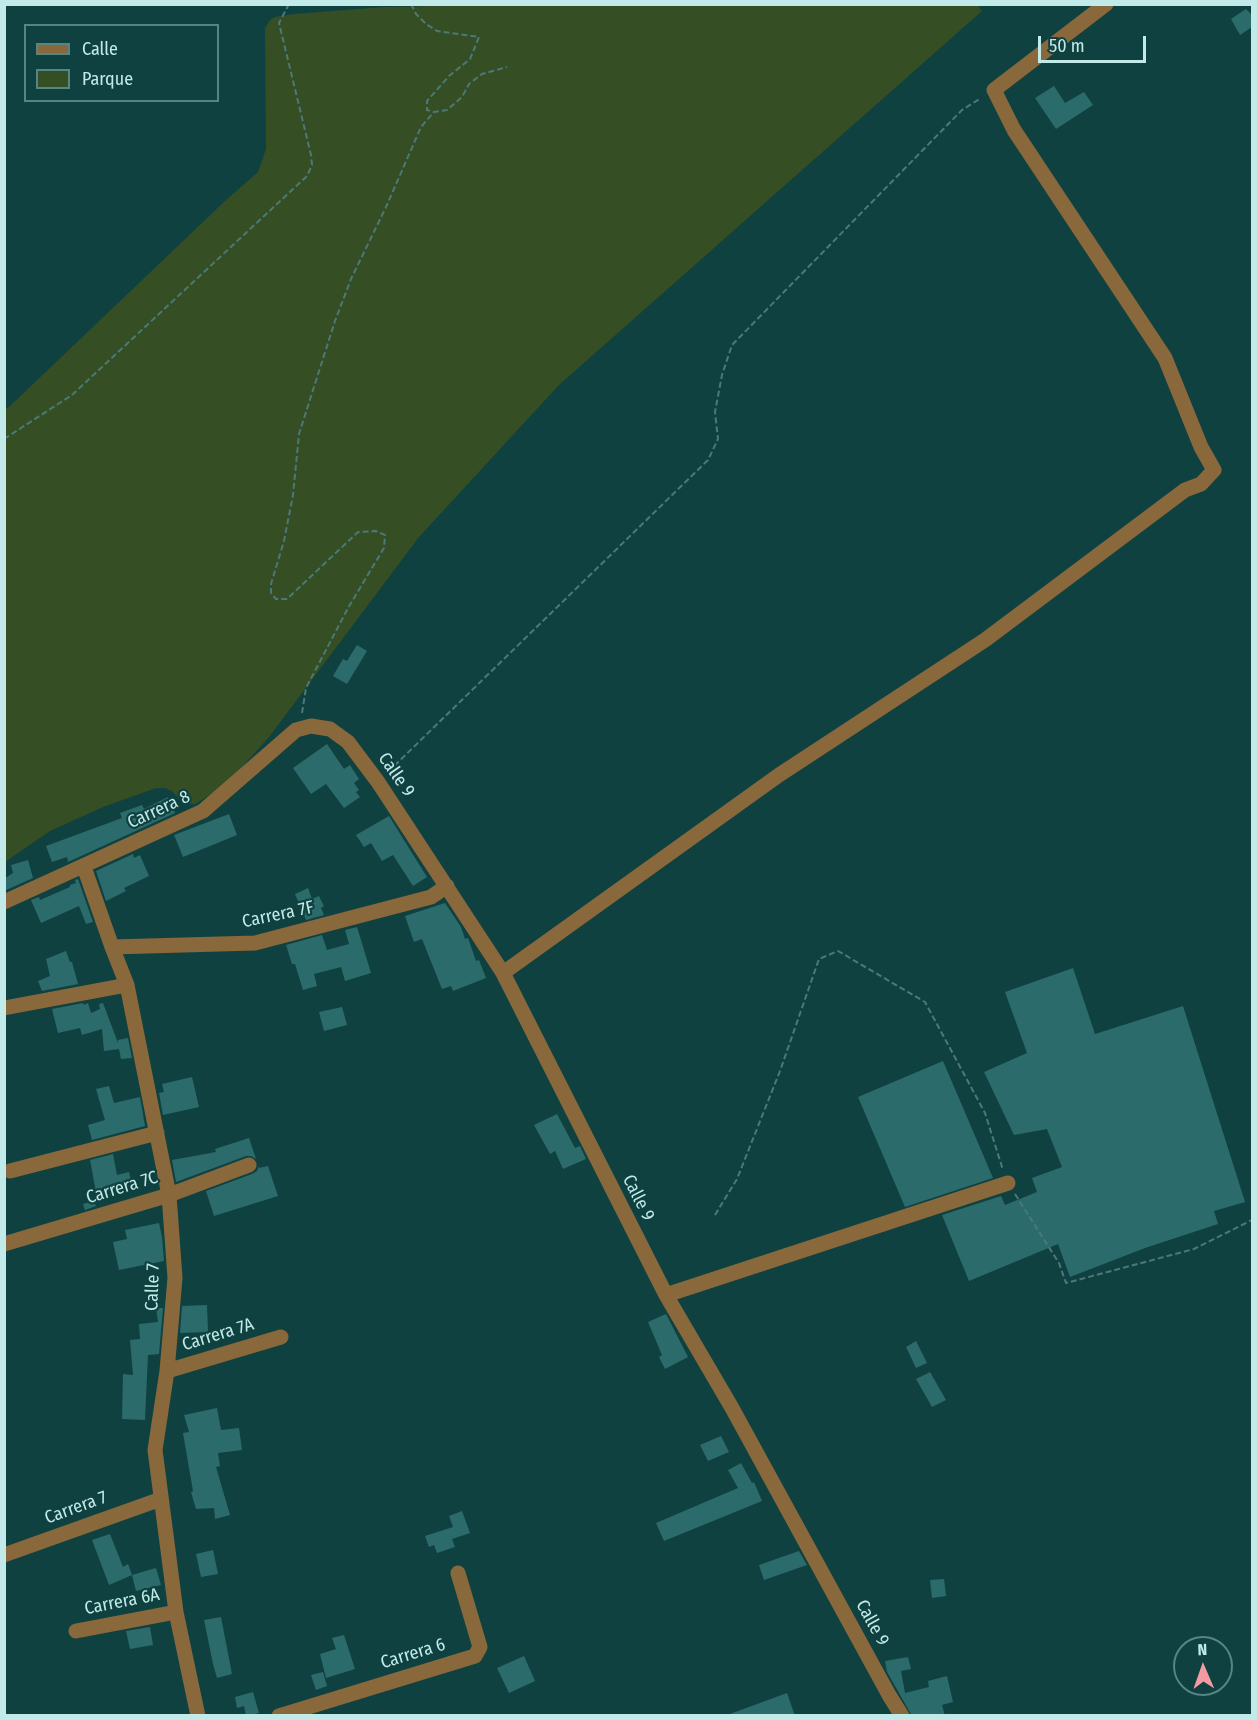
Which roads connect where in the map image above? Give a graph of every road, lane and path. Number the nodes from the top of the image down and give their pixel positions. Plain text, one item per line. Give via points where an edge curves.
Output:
1 (289, 4) edge
2 (411, 4) edge
3 (1106, 4) edge
4 (507, 67) dead end
5 (994, 90) junction
6 (434, 112) junction
7 (4, 440) edge
8 (304, 728) junction
9 (378, 782) junction
10 (84, 867) junction
11 (447, 886) junction
12 (4, 902) edge
13 (112, 947) junction
14 (503, 973) junction
15 (127, 985) junction
16 (4, 1008) edge
17 (157, 1133) junction
18 (249, 1165) dead end
19 (10, 1171) dead end
20 (1008, 1183) junction
21 (169, 1194) junction
22 (714, 1215) dead end
23 (1252, 1220) edge
24 (4, 1244) edge
25 (666, 1295) junction
26 (280, 1337) dead end
27 (166, 1371) junction
28 (161, 1499) junction
29 (4, 1555) edge
30 (458, 1573) dead end
31 (176, 1612) junction
32 (76, 1631) dead end
33 (198, 1716) edge
34 (279, 1716) edge
35 (902, 1716) edge

1 - 7 path via 279,23 311,155 307,176 72,395
2 - 6 path via 416,14 437,31 479,37 470,59 427,102 427,110
3 - 5 street
4 - 6 path via 482,74 447,110
5 - 9 path via 962,110 732,345 715,412 718,439 708,460
5 - 14 street via 1014,130 1165,358 1214,470 1201,484 1185,490 985,640 779,775
6 - 8 path via 421,128 351,279 299,434 286,529 271,584 276,599 287,599 358,532 385,535 384,548 306,688
8 - 9 street, Calle 9 via 330,729 348,742
8 - 10 street, Carrera 8 via 203,811
9 - 11 street, Calle 9
10 - 12 street, Carrera 8
10 - 13 street, Calle 7
11 - 13 street, Carrera 7F via 430,897 255,943
11 - 14 street, Calle 9
13 - 15 street, Calle 7
14 - 25 street, Calle 9
15 - 16 street
15 - 17 street, Calle 7
17 - 19 street
17 - 21 street, Calle 7
18 - 21 street, Carrera 7C
20 - 22 path via 984,1113 925,1002 838,951 819,959 737,1179
20 - 23 path via 1059,1263 1066,1283 1194,1249
20 - 25 street
21 - 24 street, Carrera 7C
21 - 27 street, Calle 7 via 175,1278
25 - 35 street, Calle 9
26 - 27 street, Carrera 7A
27 - 28 street, Calle 7 via 154,1450
28 - 29 street, Carrera 7
28 - 31 street, Calle 7
30 - 34 street, Carrera 6 via 480,1647 475,1656
31 - 32 street, Carrera 6A
31 - 33 street, Calle 7

